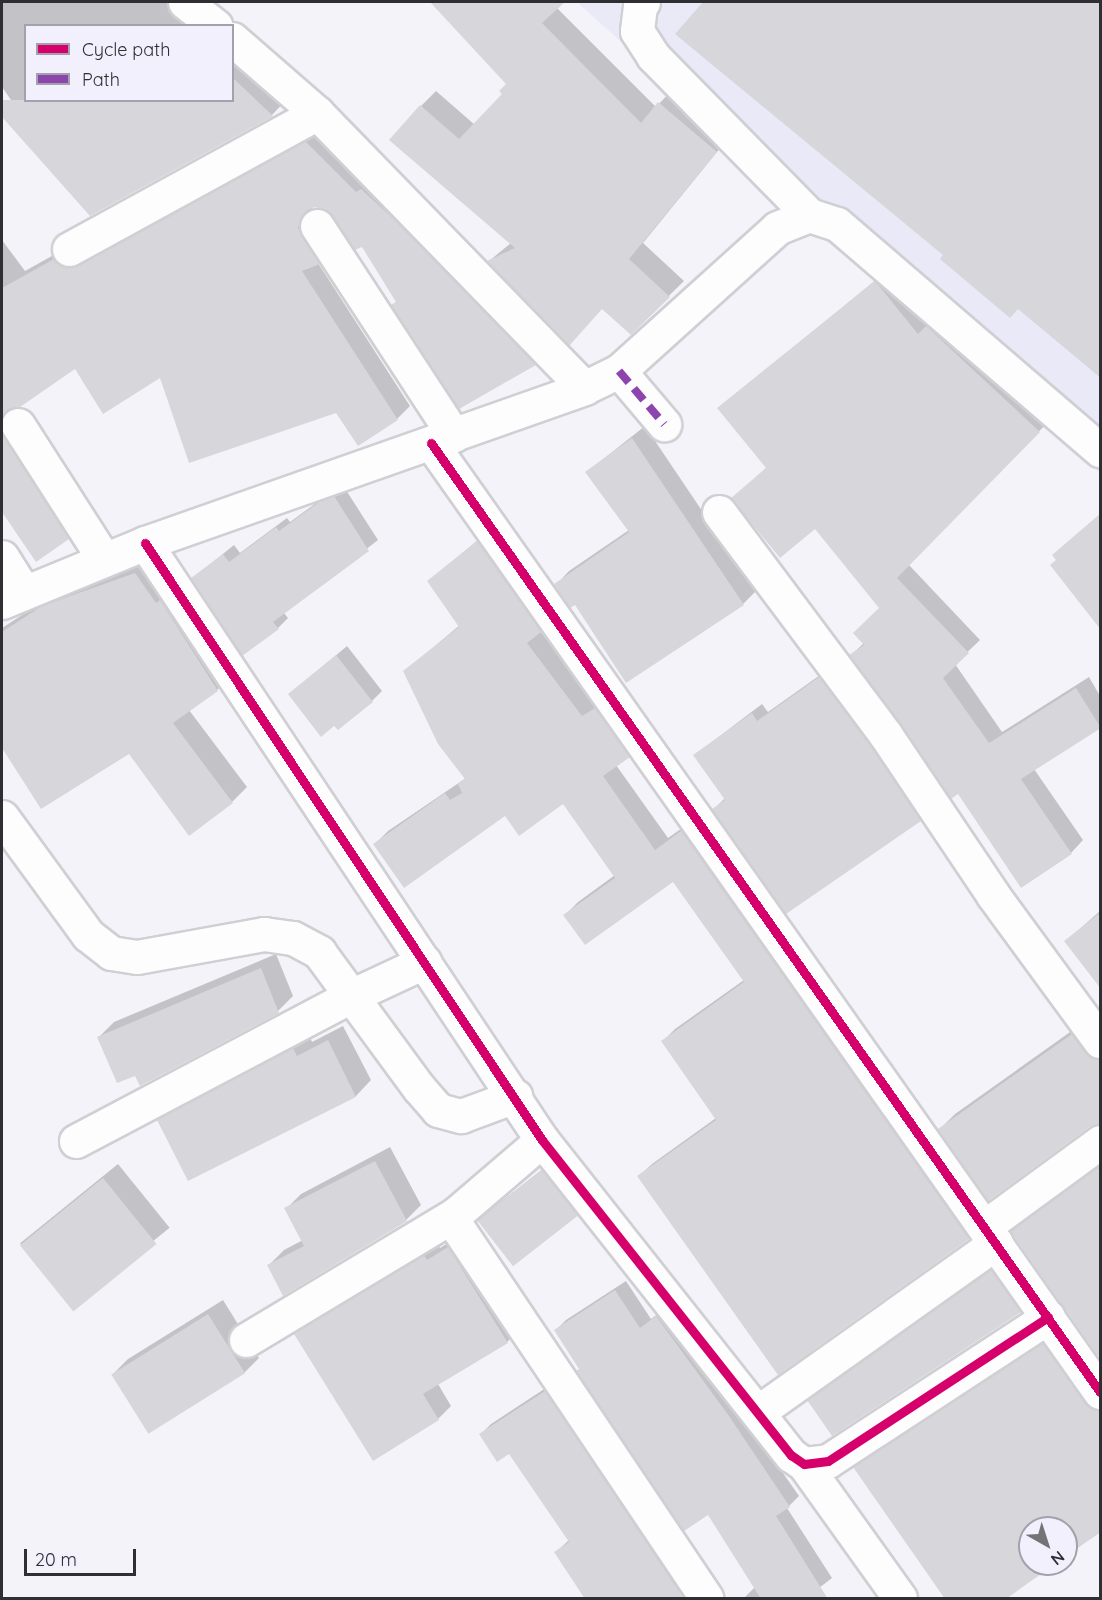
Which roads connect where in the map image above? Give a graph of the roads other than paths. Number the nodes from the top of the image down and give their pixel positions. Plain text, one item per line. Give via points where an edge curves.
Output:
1 (185, 2) edge
2 (643, 2) edge
3 (213, 24) edge
4 (234, 41) edge
5 (317, 113) junction
6 (809, 216) junction
7 (317, 226) dead end
8 (69, 249) dead end
9 (619, 371) junction
10 (584, 388) junction
11 (664, 424) dead end
12 (18, 425) dead end
13 (443, 439) junction
14 (1101, 450) edge
15 (719, 512) dead end
16 (145, 543) junction
17 (2, 557) edge
18 (104, 559) junction
19 (13, 597) edge
20 (2, 817) edge
21 (424, 962) junction
22 (351, 996) junction
23 (1101, 1041) edge
24 (514, 1096) junction
25 (542, 1140) junction
26 (76, 1141) dead end
27 (1101, 1142) edge
28 (454, 1215) junction
29 (990, 1235) junction
30 (1048, 1317) junction
31 (246, 1340) dead end
32 (1101, 1392) edge
33 (758, 1412) junction
34 (804, 1464) junction
35 (706, 1599) edge
36 (900, 1599) edge

1 - 3 street
2 - 6 street via 637,31 653,56
4 - 5 street
5 - 8 street
5 - 10 street
6 - 9 street via 777,228
6 - 14 street via 837,224
7 - 13 street
9 - 10 street
9 - 11 street
10 - 13 street
12 - 18 street
13 - 16 street
13 - 29 street
15 - 23 street via 885,734 993,895
16 - 18 street
16 - 21 street
17 - 19 street
18 - 19 street
20 - 22 street via 88,934 111,953 137,957 264,934 294,938 319,952
21 - 22 street
21 - 24 street
22 - 24 street via 438,1110 461,1116
22 - 26 street
24 - 25 street
25 - 28 street
25 - 33 street
27 - 29 street
28 - 31 street
28 - 35 street via 451,1218
29 - 30 street
29 - 33 street
30 - 32 street
30 - 34 street via 828,1461
33 - 34 street via 791,1455
34 - 36 street

